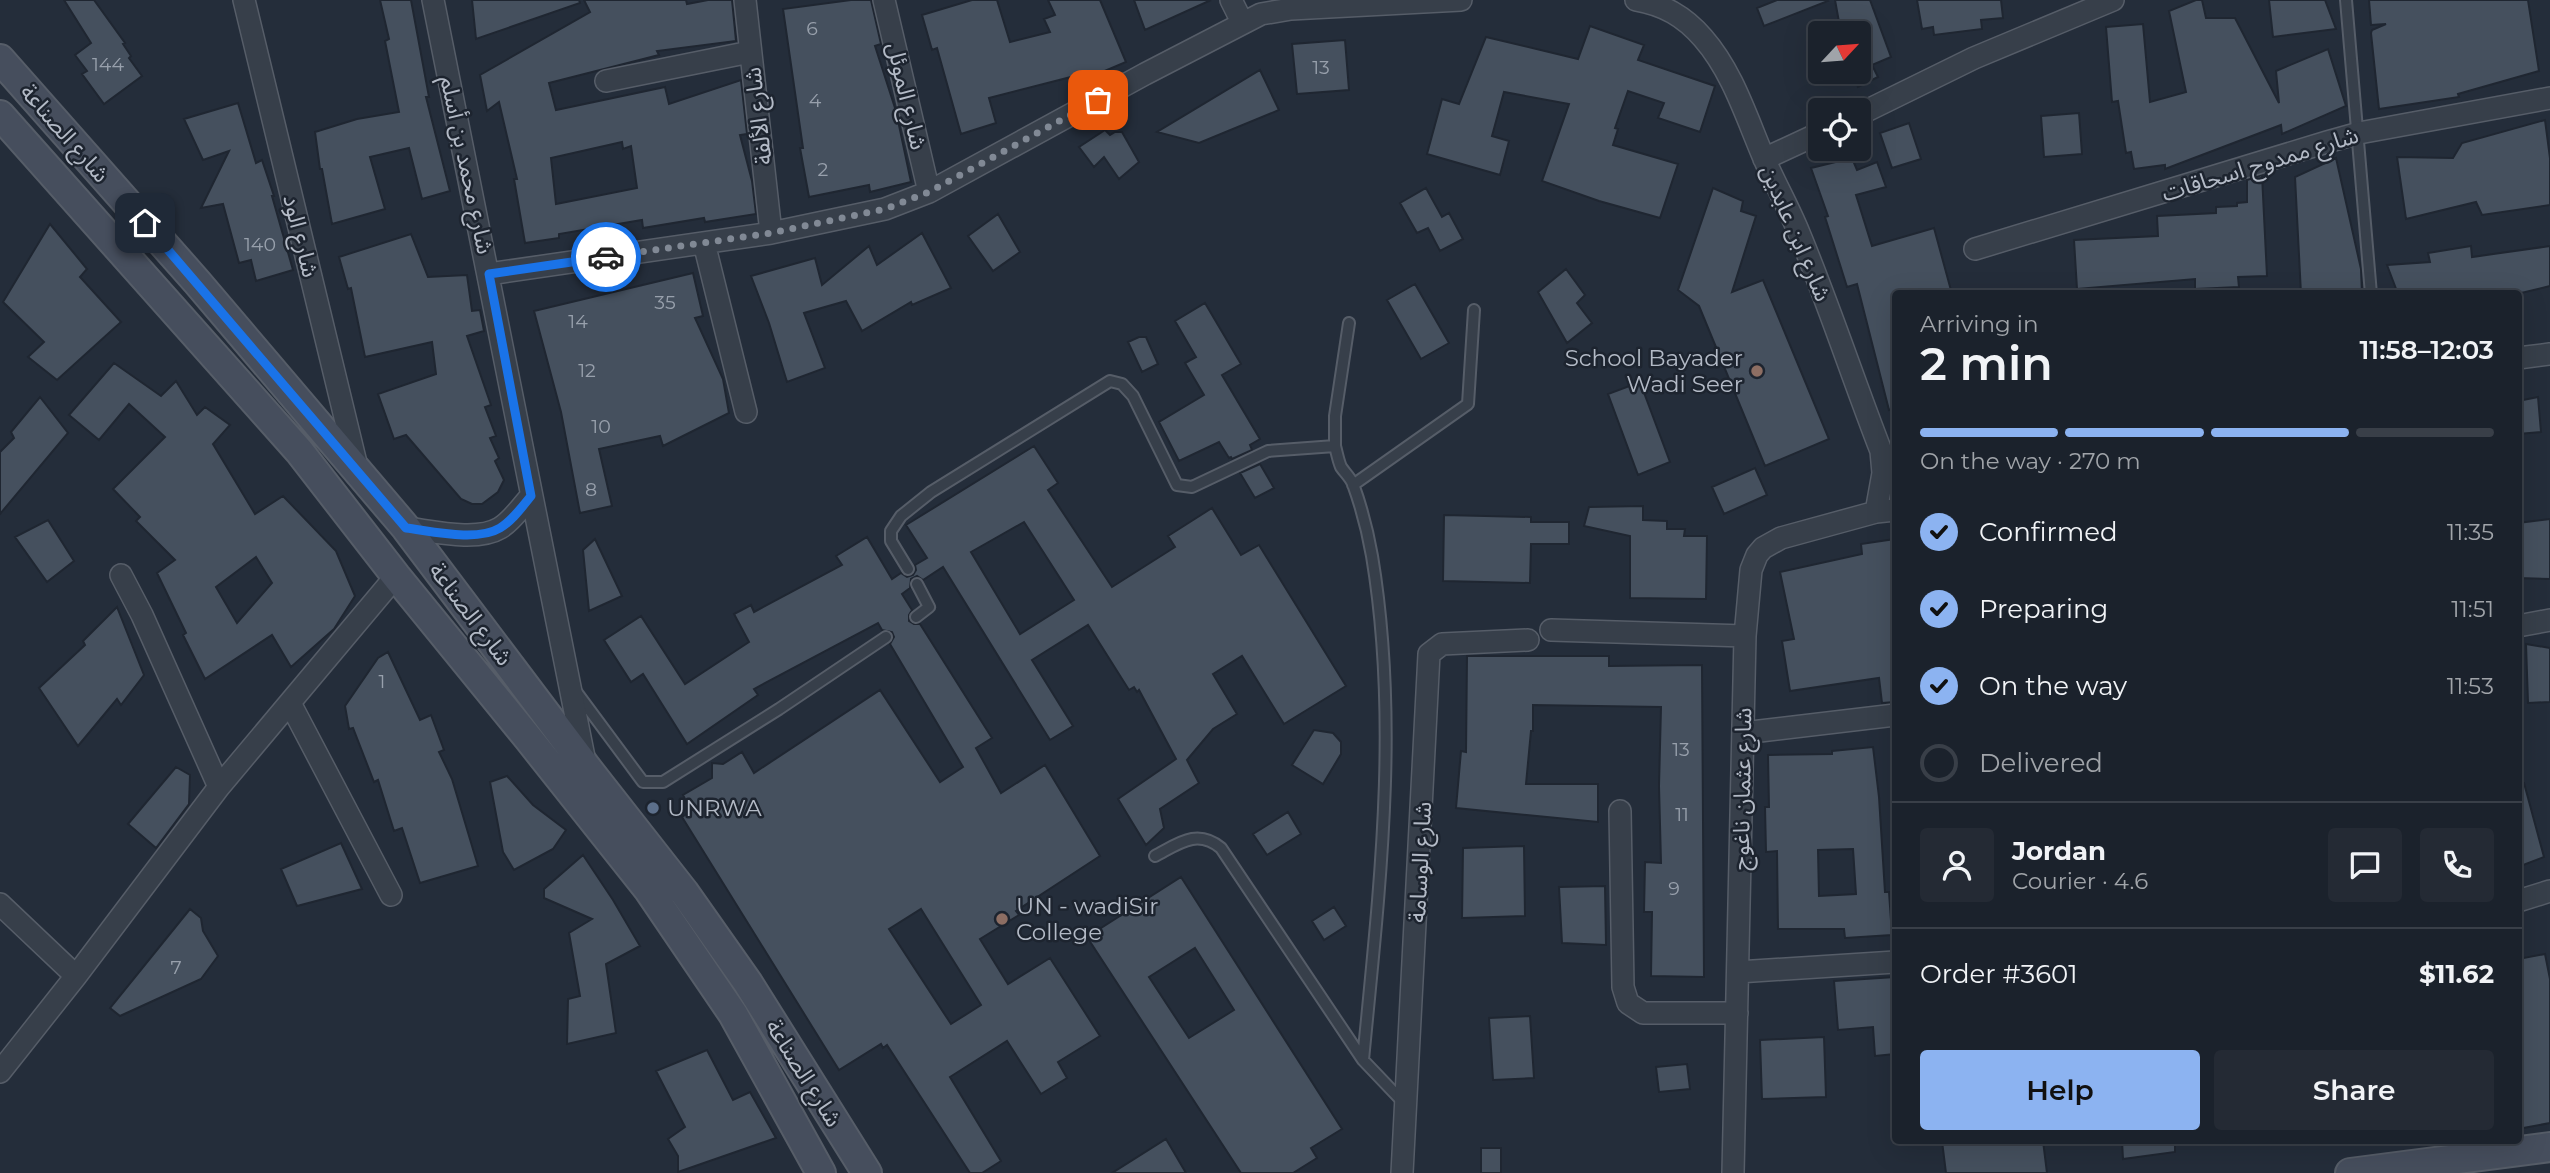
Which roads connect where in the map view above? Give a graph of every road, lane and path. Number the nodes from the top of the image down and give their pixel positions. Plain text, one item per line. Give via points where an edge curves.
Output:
1 (244, 0) edge
2 (433, 0) edge
3 (745, 0) edge
4 (884, 0) edge
5 (1231, 0) edge
6 (1461, 0) edge
7 (1636, 0) edge
8 (2113, 0) edge
9 (2346, 0) edge
10 (1668, 4) edge
11 (1242, 22) junction
12 (750, 52) junction
13 (0, 59) edge
14 (606, 81) dead end
15 (2550, 98) edge
16 (1871, 109) edge
17 (4, 128) edge
18 (2359, 133) junction
19 (1808, 139) edge
20 (1764, 159) junction
21 (929, 192) junction
22 (771, 233) junction
23 (704, 243) junction
24 (1975, 249) dead end
25 (489, 274) junction
26 (2371, 290) edge
27 (1474, 310) dead end
28 (1349, 323) dead end
29 (2550, 354) edge
30 (2522, 358) edge
31 (746, 412) dead end
32 (1335, 446) junction
33 (358, 472) junction
34 (1353, 485) junction
35 (531, 496) junction
36 (1886, 511) edge
37 (406, 528) junction
38 (908, 569) dead end
39 (121, 575) dead end
40 (396, 576) junction
41 (917, 584) dead end
42 (916, 617) dead end
43 (2550, 620) edge
44 (2522, 625) edge
45 (1551, 630) dead end
46 (1745, 636) junction
47 (886, 637) dead end
48 (1528, 640) dead end
49 (569, 683) junction
50 (290, 703) junction
51 (1892, 715) edge
52 (1743, 733) junction
53 (586, 767) junction
54 (219, 787) junction
55 (1620, 811) dead end
56 (1155, 856) dead end
57 (2550, 891) edge
58 (391, 895) dead end
59 (2522, 900) edge
60 (0, 904) edge
61 (1892, 962) edge
62 (1738, 972) junction
63 (76, 976) junction
64 (1737, 1013) junction
65 (1363, 1060) junction
66 (0, 1072) edge
67 (1406, 1105) junction
68 (2550, 1147) edge
69 (821, 1173) edge
70 (867, 1173) edge
71 (1402, 1173) edge
72 (1733, 1173) edge
73 (2350, 1173) edge

1 - 33 street, شارع الود
2 - 25 street, شارع محمد بن أسلم
3 - 12 street, شارع الألفة
4 - 21 street, شارع الموئل
5 - 11 street
6 - 11 street via 1277,10
7 - 10 street, شارع ابن عابدين
8 - 16 street via 1974,58
9 - 18 lane
10 - 20 street, شارع ابن عابدين via 1712,50 1735,90
11 - 21 street
12 - 14 street
12 - 22 street, شارع الألفة
13 - 33 main road, شارع الصناعة
15 - 18 street, شارع ممدوح اسحاقات
17 - 40 main road, شارع الصناعة via 299,451
18 - 24 street, شارع ممدوح اسحاقات
18 - 26 lane
19 - 20 street
20 - 36 street, شارع ابن عابدين via 1798,229 1881,451
21 - 22 street via 885,209
22 - 23 street
23 - 25 street
23 - 31 street
25 - 35 street, شارع محمد بن أسلم
27 - 34 lane via 1468,404
28 - 32 lane
29 - 30 street
32 - 34 lane
32 - 38 lane via 1268,451 1192,487 1177,485 1133,396 1122,384 1110,381 931,492 901,516 891,531 891,541
33 - 37 main road, شارع الصناعة
34 - 65 lane via 1372,554 1386,706 1381,869
35 - 37 street via 499,528 487,533
35 - 49 street, شارع محمد بن أسلم
36 - 46 street, شارع عثمان ناغوج via 1781,538 1763,548 1751,570
37 - 53 main road, شارع الصناعة
39 - 54 street
40 - 50 street
40 - 69 main road, شارع الصناعة via 648,889 733,1014
41 - 42 lane via 929,607
43 - 44 street
45 - 46 street
46 - 52 street, شارع عثمان ناغوج
47 - 49 lane via 663,782 643,782
48 - 67 street, شارع الوسامة via 1442,644 1429,654
49 - 53 street, شارع محمد بن أسلم
50 - 54 street
50 - 58 street
51 - 52 street
52 - 62 street, شارع عثمان ناغوج
53 - 70 main road, شارع الصناعة via 748,983
54 - 63 street
55 - 64 street via 1623,987 1628,1003 1643,1013
56 - 65 lane via 1189,838 1208,840 1221,848
57 - 59 street
60 - 63 street
61 - 62 street
62 - 64 street, شارع عثمان ناغوج
63 - 66 street
64 - 72 street, شارع عثمان ناغوج
65 - 67 lane
67 - 71 street, شارع الوسامة
68 - 73 main road via 2472,1153

